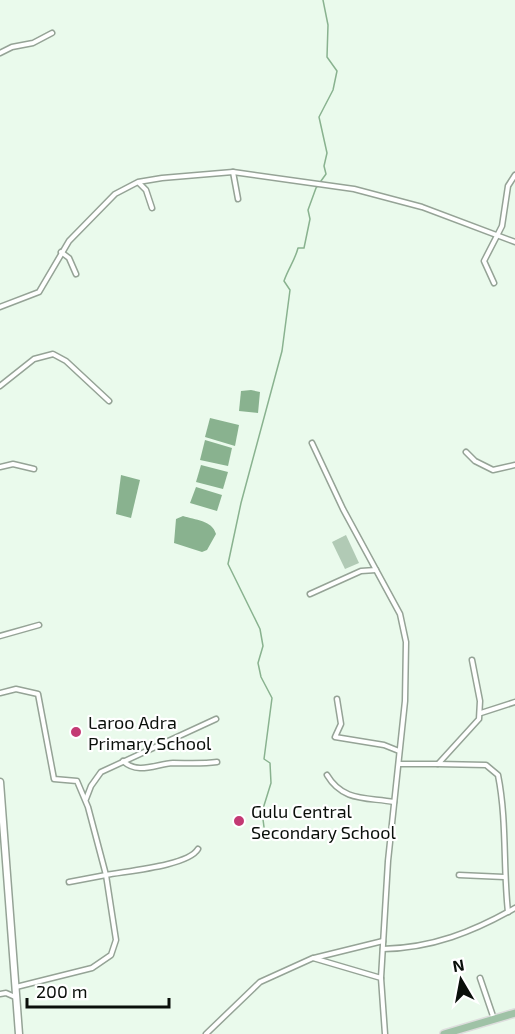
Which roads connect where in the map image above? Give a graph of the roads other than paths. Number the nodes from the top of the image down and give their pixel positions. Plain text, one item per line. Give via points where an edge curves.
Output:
1 (52, 33) dead end
2 (0, 53) edge
3 (233, 172) junction
4 (515, 175) edge
5 (138, 183) junction
6 (238, 199) dead end
7 (152, 208) dead end
8 (498, 236) junction
9 (515, 242) edge
10 (61, 252) junction
11 (76, 274) dead end
12 (494, 283) dead end
13 (0, 307) edge
14 (0, 386) edge
15 (109, 401) dead end
16 (312, 443) dead end
17 (466, 452) dead end
18 (515, 465) edge
19 (0, 467) edge
20 (34, 469) dead end
21 (376, 570) junction
22 (310, 594) dead end
23 (39, 626) dead end
24 (0, 636) edge
25 (472, 660) dead end
26 (0, 693) edge
27 (337, 699) dead end
28 (515, 702) edge
29 (481, 713) junction
30 (216, 719) dead end
31 (400, 752) junction
32 (123, 761) junction
33 (216, 762) dead end
34 (399, 764) junction
35 (438, 765) junction
36 (327, 775) dead end
37 (0, 782) edge
38 (86, 800) junction
39 (0, 802) edge
40 (394, 802) junction
41 (2, 842) edge
42 (198, 849) dead end
43 (106, 875) junction
44 (459, 875) dead end
45 (504, 877) junction
46 (69, 882) dead end
47 (515, 908) edge
48 (508, 912) junction
49 (383, 942) junction
50 (383, 949) junction
51 (313, 958) junction
52 (381, 978) junction
53 (480, 978) dead end
54 (15, 988) junction
55 (0, 994) edge
56 (15, 997) junction
57 (515, 1012) edge
58 (494, 1019) junction
59 (19, 1034) edge
60 (206, 1034) edge
61 (385, 1034) edge
62 (444, 1034) edge

1 - 2 street
3 - 5 street
3 - 6 street
3 - 8 street via 376,193
4 - 8 street via 508,186 506,214
5 - 7 street via 146,190
5 - 10 street via 115,194
8 - 9 street
8 - 12 street via 484,261
10 - 11 street via 69,258
10 - 13 street via 39,292
14 - 15 street via 34,359 53,354
16 - 21 street
17 - 18 street via 493,470
19 - 20 street via 13,464
21 - 22 street via 361,571
21 - 31 street via 400,614 406,642
23 - 24 street
25 - 29 street
26 - 38 street via 16,689 38,694 54,779 77,781
27 - 31 street via 341,724 334,736 384,745
28 - 29 street
29 - 35 street via 473,729
30 - 32 street
31 - 34 street
32 - 33 street via 139,768
32 - 38 street via 101,772
34 - 35 street
34 - 40 street
35 - 45 street via 486,765 498,775 504,813
36 - 40 street via 346,795
37 - 39 street
38 - 43 street
39 - 41 street
40 - 49 street
41 - 54 street
42 - 43 street via 183,860
43 - 46 street
43 - 54 street via 116,940 111,955 92,968
44 - 45 street
45 - 48 street
47 - 48 street
48 - 50 street via 450,939
49 - 50 street
49 - 51 street
50 - 52 street
51 - 52 street
51 - 60 street via 260,982
52 - 61 street
53 - 58 street
54 - 56 street
55 - 56 street
56 - 59 street
57 - 58 main road
58 - 62 main road

